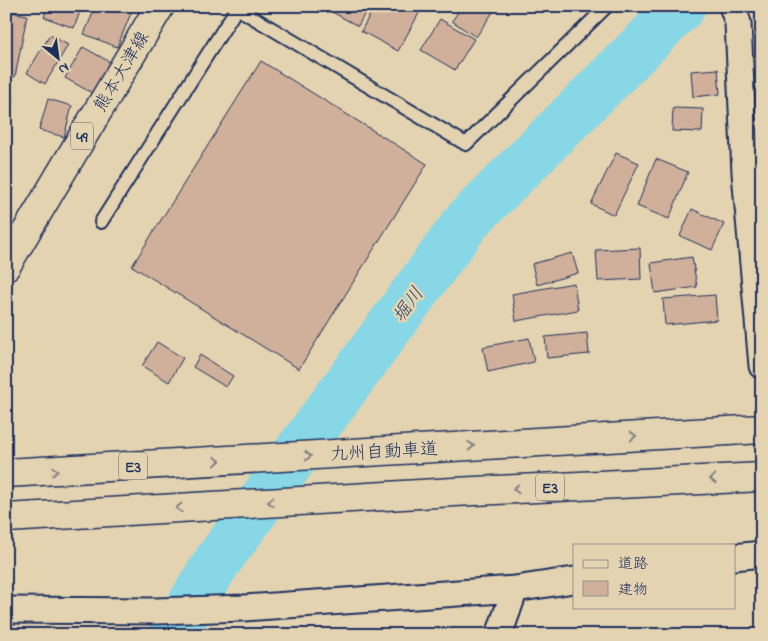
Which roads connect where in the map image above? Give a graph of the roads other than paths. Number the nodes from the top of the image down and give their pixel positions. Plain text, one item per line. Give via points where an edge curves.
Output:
1 (160, 6) edge
2 (606, 6) edge
3 (732, 6) edge
4 (235, 7) edge
5 (752, 102) edge
6 (101, 222) dead end
7 (756, 228) edge
8 (6, 266) edge
9 (761, 339) edge
10 (762, 366) edge
11 (762, 430) edge
12 (6, 473) edge
13 (762, 476) edge
14 (6, 518) edge
15 (762, 554) edge
16 (736, 557) edge
17 (573, 580) edge
18 (515, 589) junction
19 (6, 610) edge
20 (499, 635) edge

1 - 8 main road, 熊本大津線 / 49
2 - 4 lane via 466,144
3 - 5 street
4 - 6 lane
5 - 7 street via 745,173
7 - 9 street
9 - 10 street
12 -> 11 main road, 九州自動車道 / E3
13 -> 14 main road, E3
15 - 16 street
17 - 18 street
18 - 19 street via 244,608
18 - 20 street

